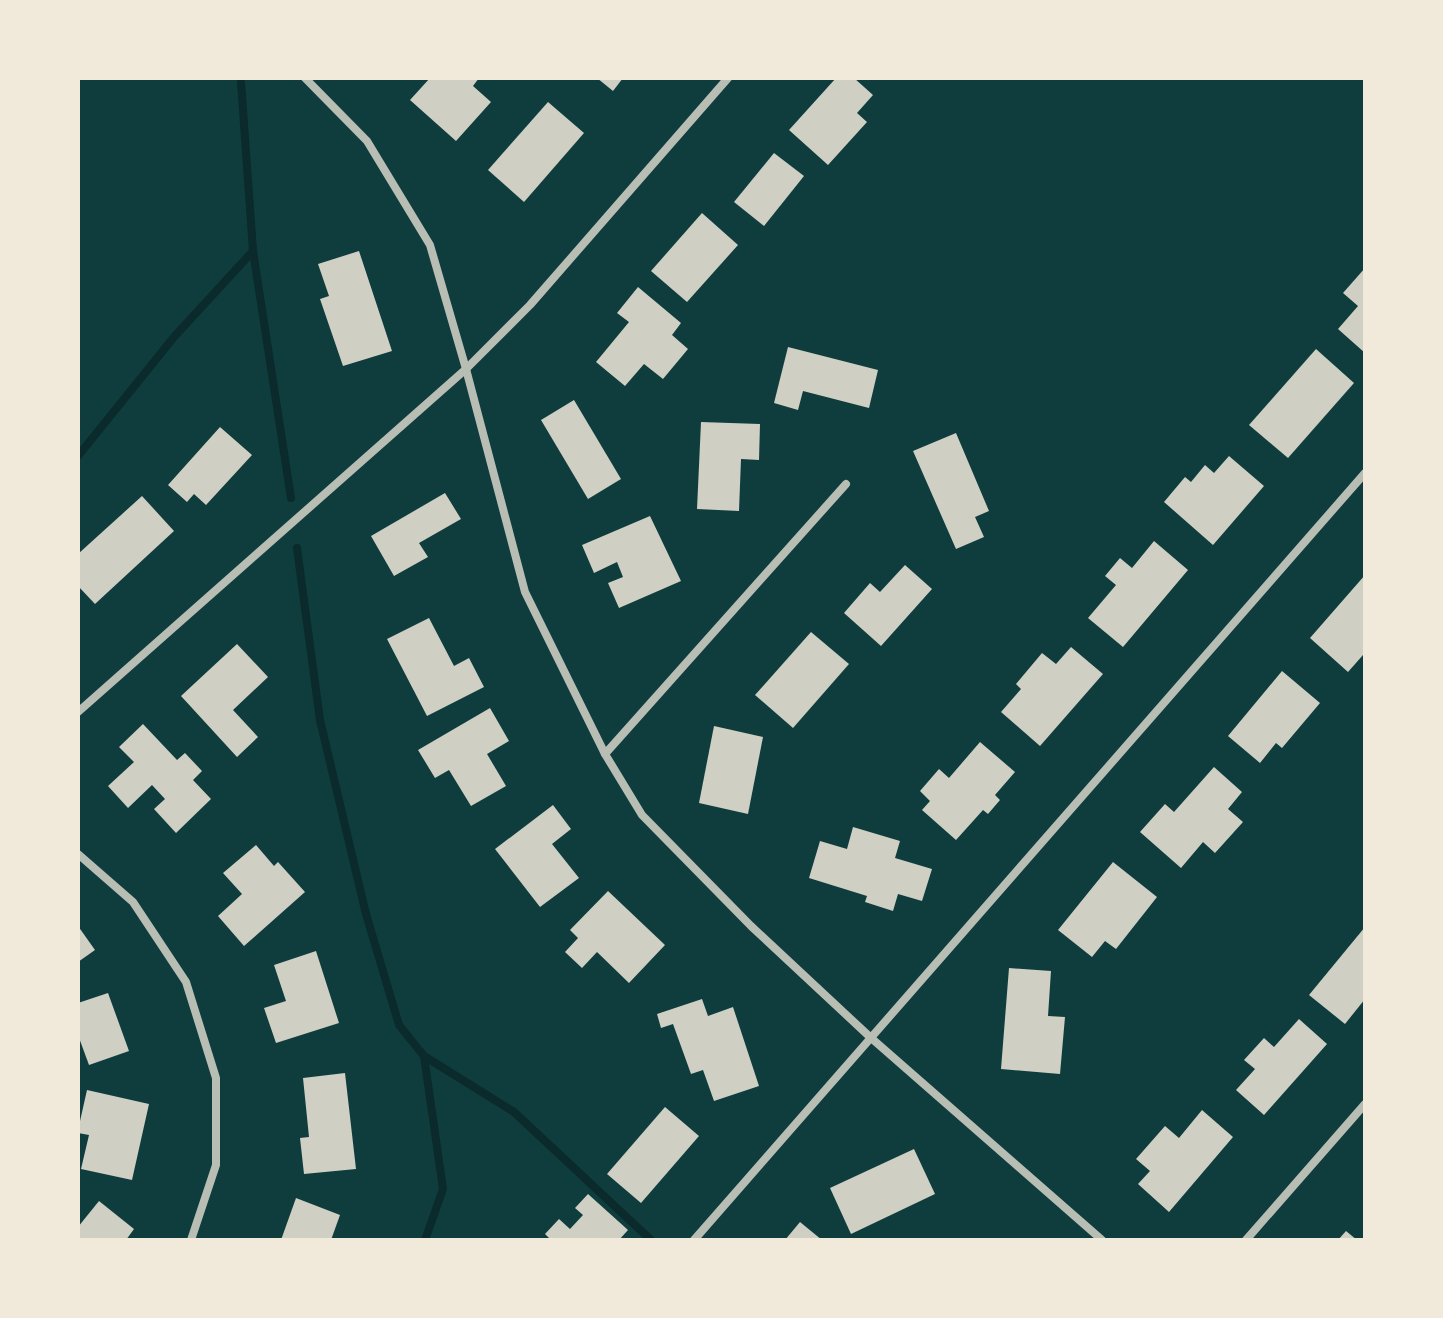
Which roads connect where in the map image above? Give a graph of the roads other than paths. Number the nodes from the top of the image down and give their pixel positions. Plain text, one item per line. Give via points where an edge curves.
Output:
1 (305, 78) edge
2 (728, 78) edge
3 (466, 369) junction
4 (1365, 473) edge
5 (846, 484) dead end
6 (78, 712) edge
7 (605, 754) junction
8 (78, 854) edge
9 (870, 1037) junction
10 (1365, 1104) edge
11 (191, 1240) edge
12 (694, 1240) edge
13 (1102, 1240) edge
14 (1246, 1240) edge

1 - 3 street via 367,141 430,245
2 - 3 street via 530,305
3 - 6 street
3 - 7 street via 525,592
4 - 9 street
5 - 7 street
7 - 9 street via 642,815
8 - 11 street via 133,902 186,982 216,1078 216,1165
9 - 12 street
9 - 13 street
10 - 14 street

